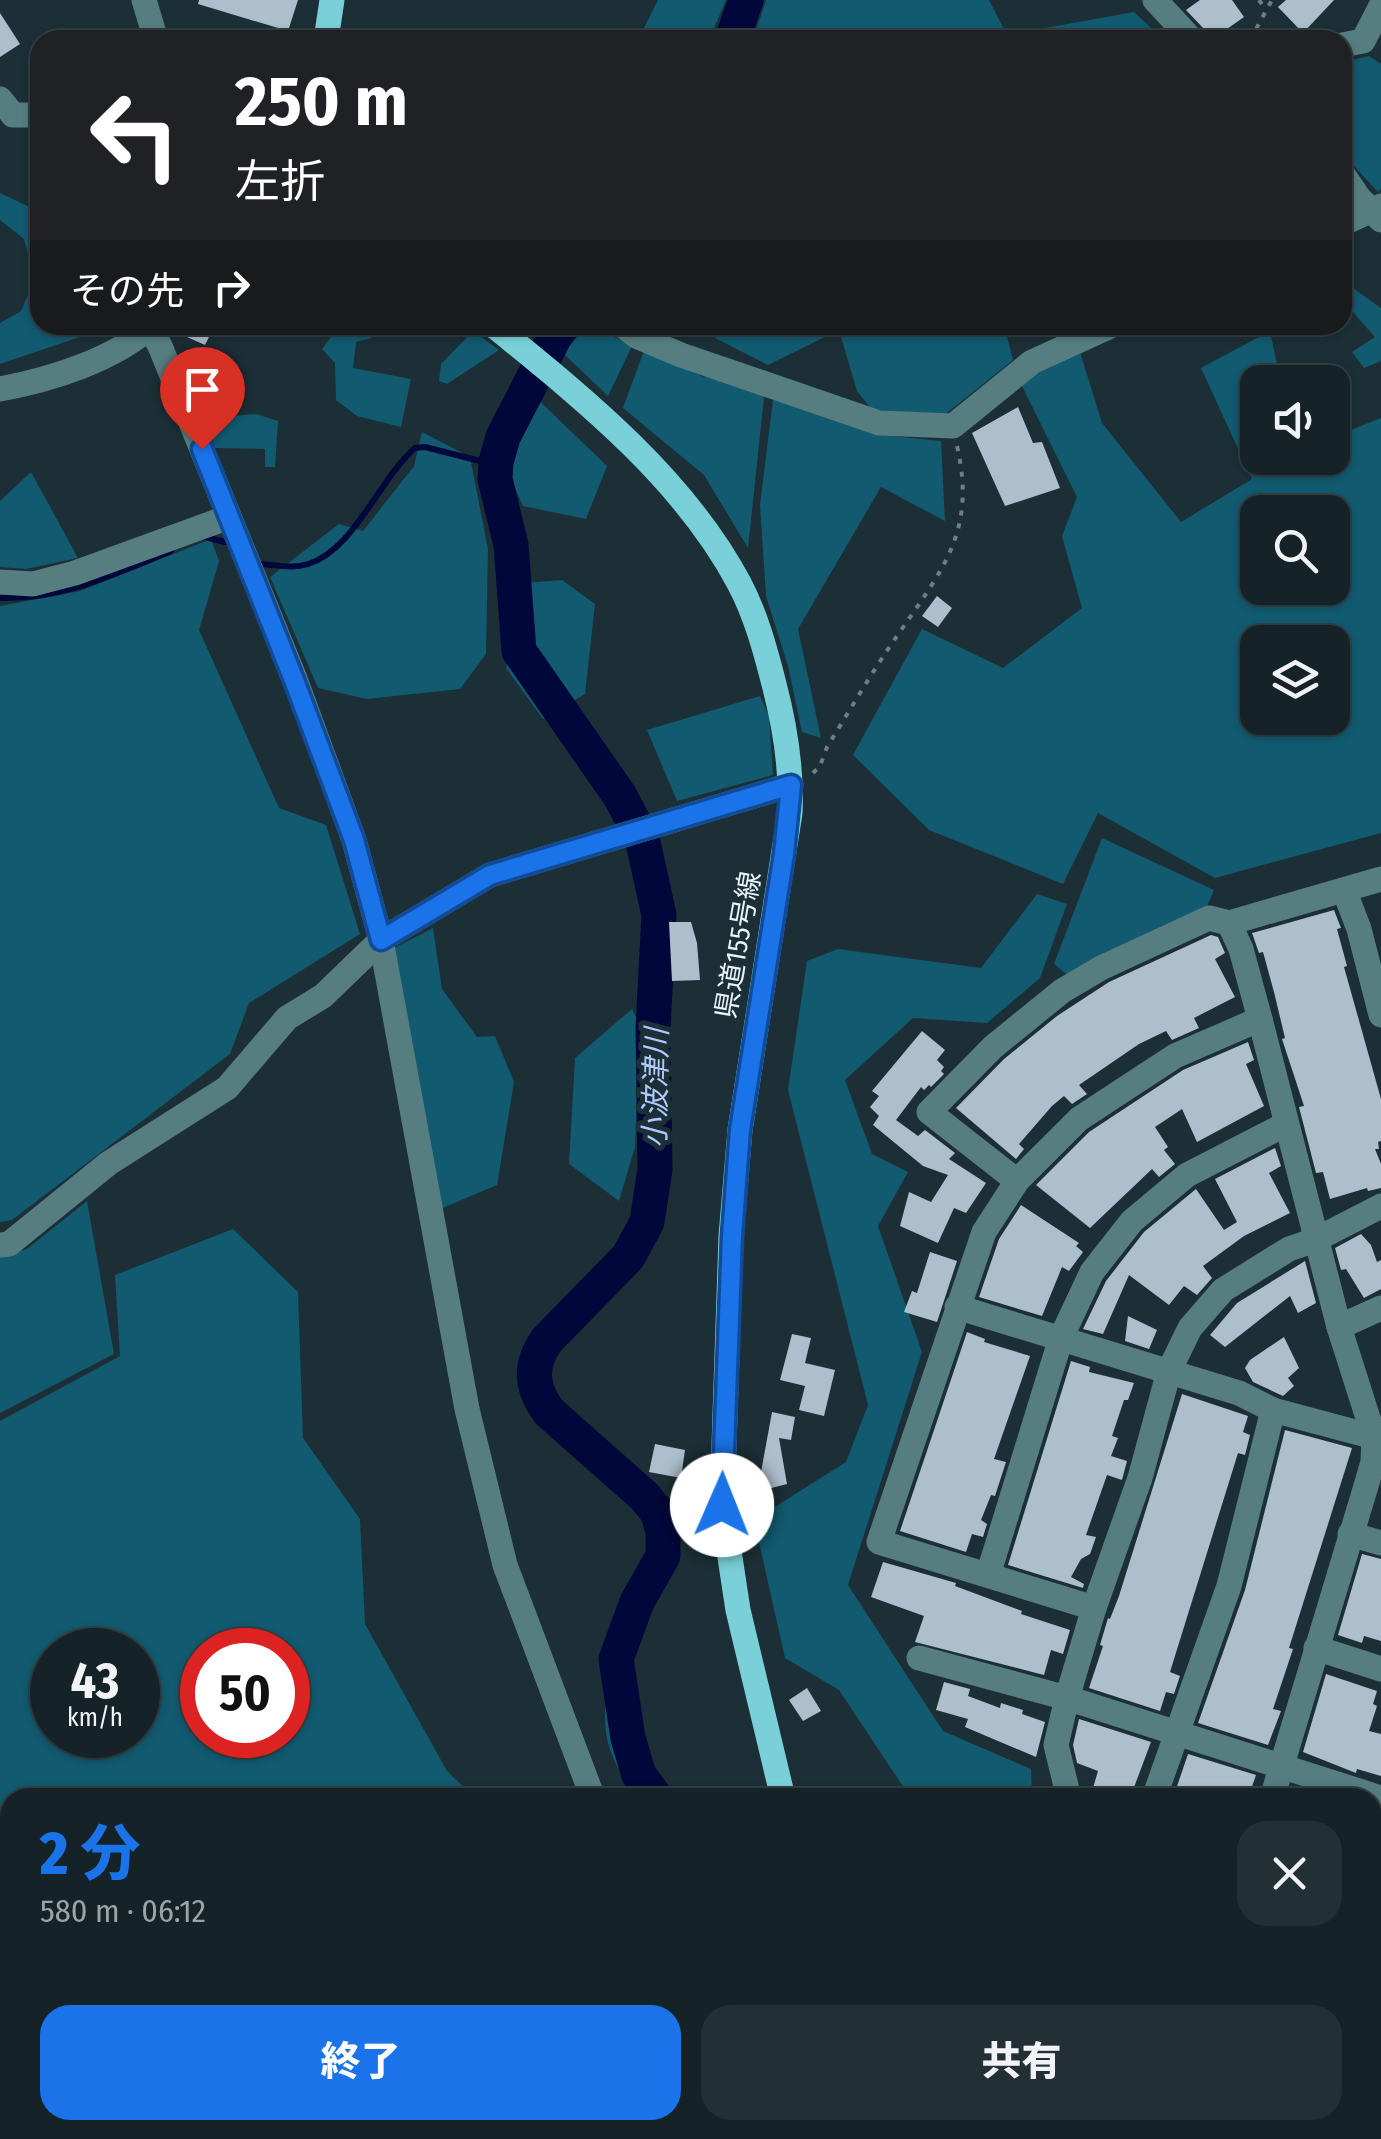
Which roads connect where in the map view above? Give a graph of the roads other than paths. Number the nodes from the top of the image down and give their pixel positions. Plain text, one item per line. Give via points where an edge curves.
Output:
1 (144, 0) edge
2 (332, 0) edge
3 (1155, 0) edge
4 (1381, 6) edge
5 (153, 30) edge
6 (328, 30) edge
7 (1183, 30) edge
8 (1352, 43) edge
9 (0, 99) edge
10 (30, 115) edge
11 (1352, 188) edge
12 (1379, 212) edge
13 (1352, 221) edge
14 (135, 335) edge
15 (155, 335) edge
16 (505, 335) edge
17 (635, 335) edge
18 (1092, 335) edge
19 (0, 389) edge
20 (229, 517) junction
21 (0, 582) edge
22 (791, 785) junction
23 (1381, 879) edge
24 (1344, 890) junction
25 (1229, 923) junction
26 (381, 940) junction
27 (1381, 1014) edge
28 (1260, 1018) junction
29 (1286, 1124) junction
30 (1017, 1181) junction
31 (1381, 1206) edge
32 (1315, 1240) junction
33 (0, 1245) edge
34 (957, 1307) junction
35 (1381, 1308) edge
36 (1339, 1327) junction
37 (1061, 1338) junction
38 (1168, 1371) junction
39 (1273, 1410) junction
40 (1374, 1437) junction
41 (1350, 1534) junction
42 (1381, 1543) edge
43 (988, 1575) junction
44 (1094, 1608) junction
45 (1316, 1648) junction
46 (919, 1658) dead end
47 (1381, 1669) edge
48 (1067, 1698) junction
49 (1178, 1733) junction
50 (1281, 1766) junction
51 (588, 1788) edge
52 (781, 1788) edge
53 (1067, 1788) edge
54 (1158, 1788) edge
55 (1275, 1788) edge
56 (1350, 1788) edge

1 - 5 street
2 - 6 main road
3 - 7 street
4 - 8 street via 1363,41
9 - 10 street via 14,115
11 - 12 street
12 - 13 street
14 - 19 street via 90,361
15 - 20 street
16 - 22 main road, 県道155号線 via 648,462 721,553 768,659
17 - 18 street via 879,423 953,426 1032,362
20 - 21 street via 75,573 32,584
20 - 26 street via 354,840
22 - 26 street via 490,875
22 - 52 main road, 県道155号線 via 740,1130 722,1505 738,1610
23 - 24 street
24 - 25 street
24 - 27 street
25 - 28 street
25 - 30 street via 1209,918 1062,990 929,1112
26 - 33 street via 323,996 287,1018 227,1088 109,1163
26 - 51 street via 467,1410 505,1565
28 - 29 street
28 - 30 street via 1175,1056 1079,1119
29 - 32 street
29 - 37 street via 1188,1175 1132,1221 1092,1272
30 - 34 street via 984,1232
31 - 32 street
32 - 36 street
32 - 38 street via 1223,1290 1190,1328
34 - 37 street
34 - 43 street via 879,1542
35 - 36 street
36 - 40 street
37 - 38 street
37 - 43 street
38 - 39 street
38 - 44 street via 1140,1478
39 - 40 street
39 - 49 street via 1229,1586
40 - 41 street via 1373,1462
41 - 42 street
41 - 45 street
43 - 44 street
44 - 48 street
45 - 47 street
45 - 50 street
46 - 48 street
48 - 49 street
48 - 53 street via 1056,1745
49 - 50 street
49 - 54 street
50 - 55 street
50 - 56 street

